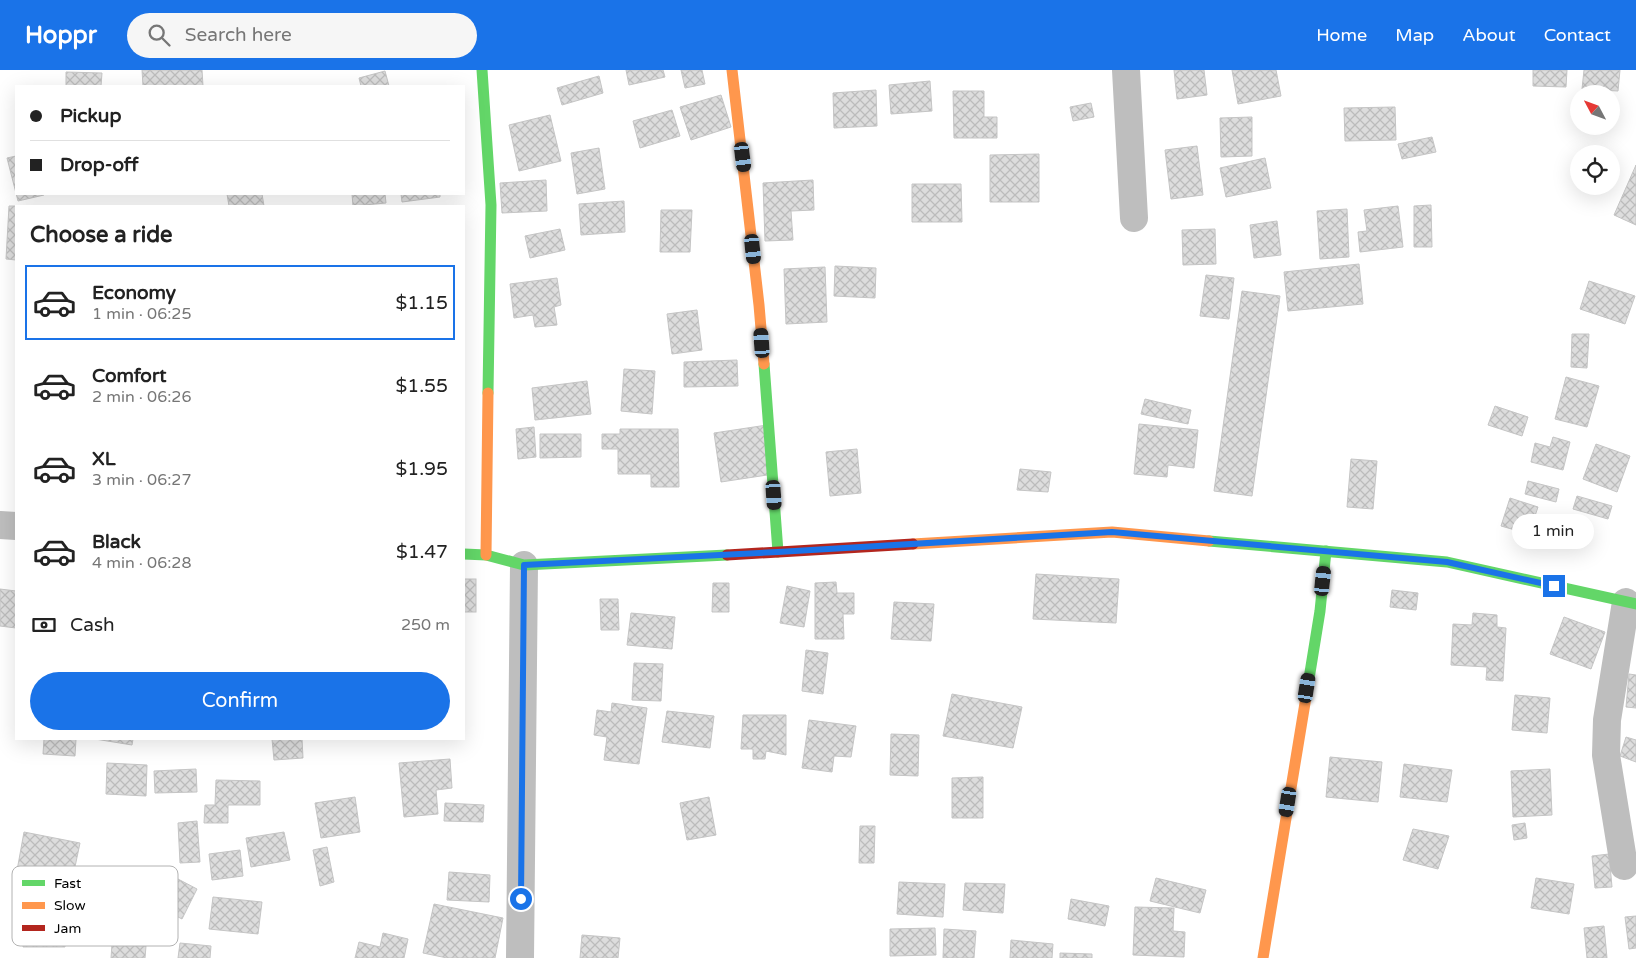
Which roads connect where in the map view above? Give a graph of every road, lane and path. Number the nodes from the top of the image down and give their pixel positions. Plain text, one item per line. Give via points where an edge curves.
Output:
1 (482, 70) edge
2 (732, 70) edge
3 (1126, 70) edge
4 (1134, 218) dead end
5 (0, 525) edge
6 (15, 526) edge
7 (1326, 551) junction
8 (778, 552) junction
9 (465, 554) edge
10 (486, 555) junction
11 (524, 565) junction
12 (1631, 603) edge
13 (1624, 866) dead end
14 (520, 958) edge
15 (1263, 958) edge

1 - 10 street via 490,205
2 - 8 street via 759,305
3 - 4 street
5 - 6 street
7 - 8 street via 1112,532
7 - 12 street via 1447,562
7 - 15 street via 1320,611
8 - 11 street
9 - 10 street
10 - 11 street
11 - 14 street
12 - 13 street via 1607,720 1606,755

